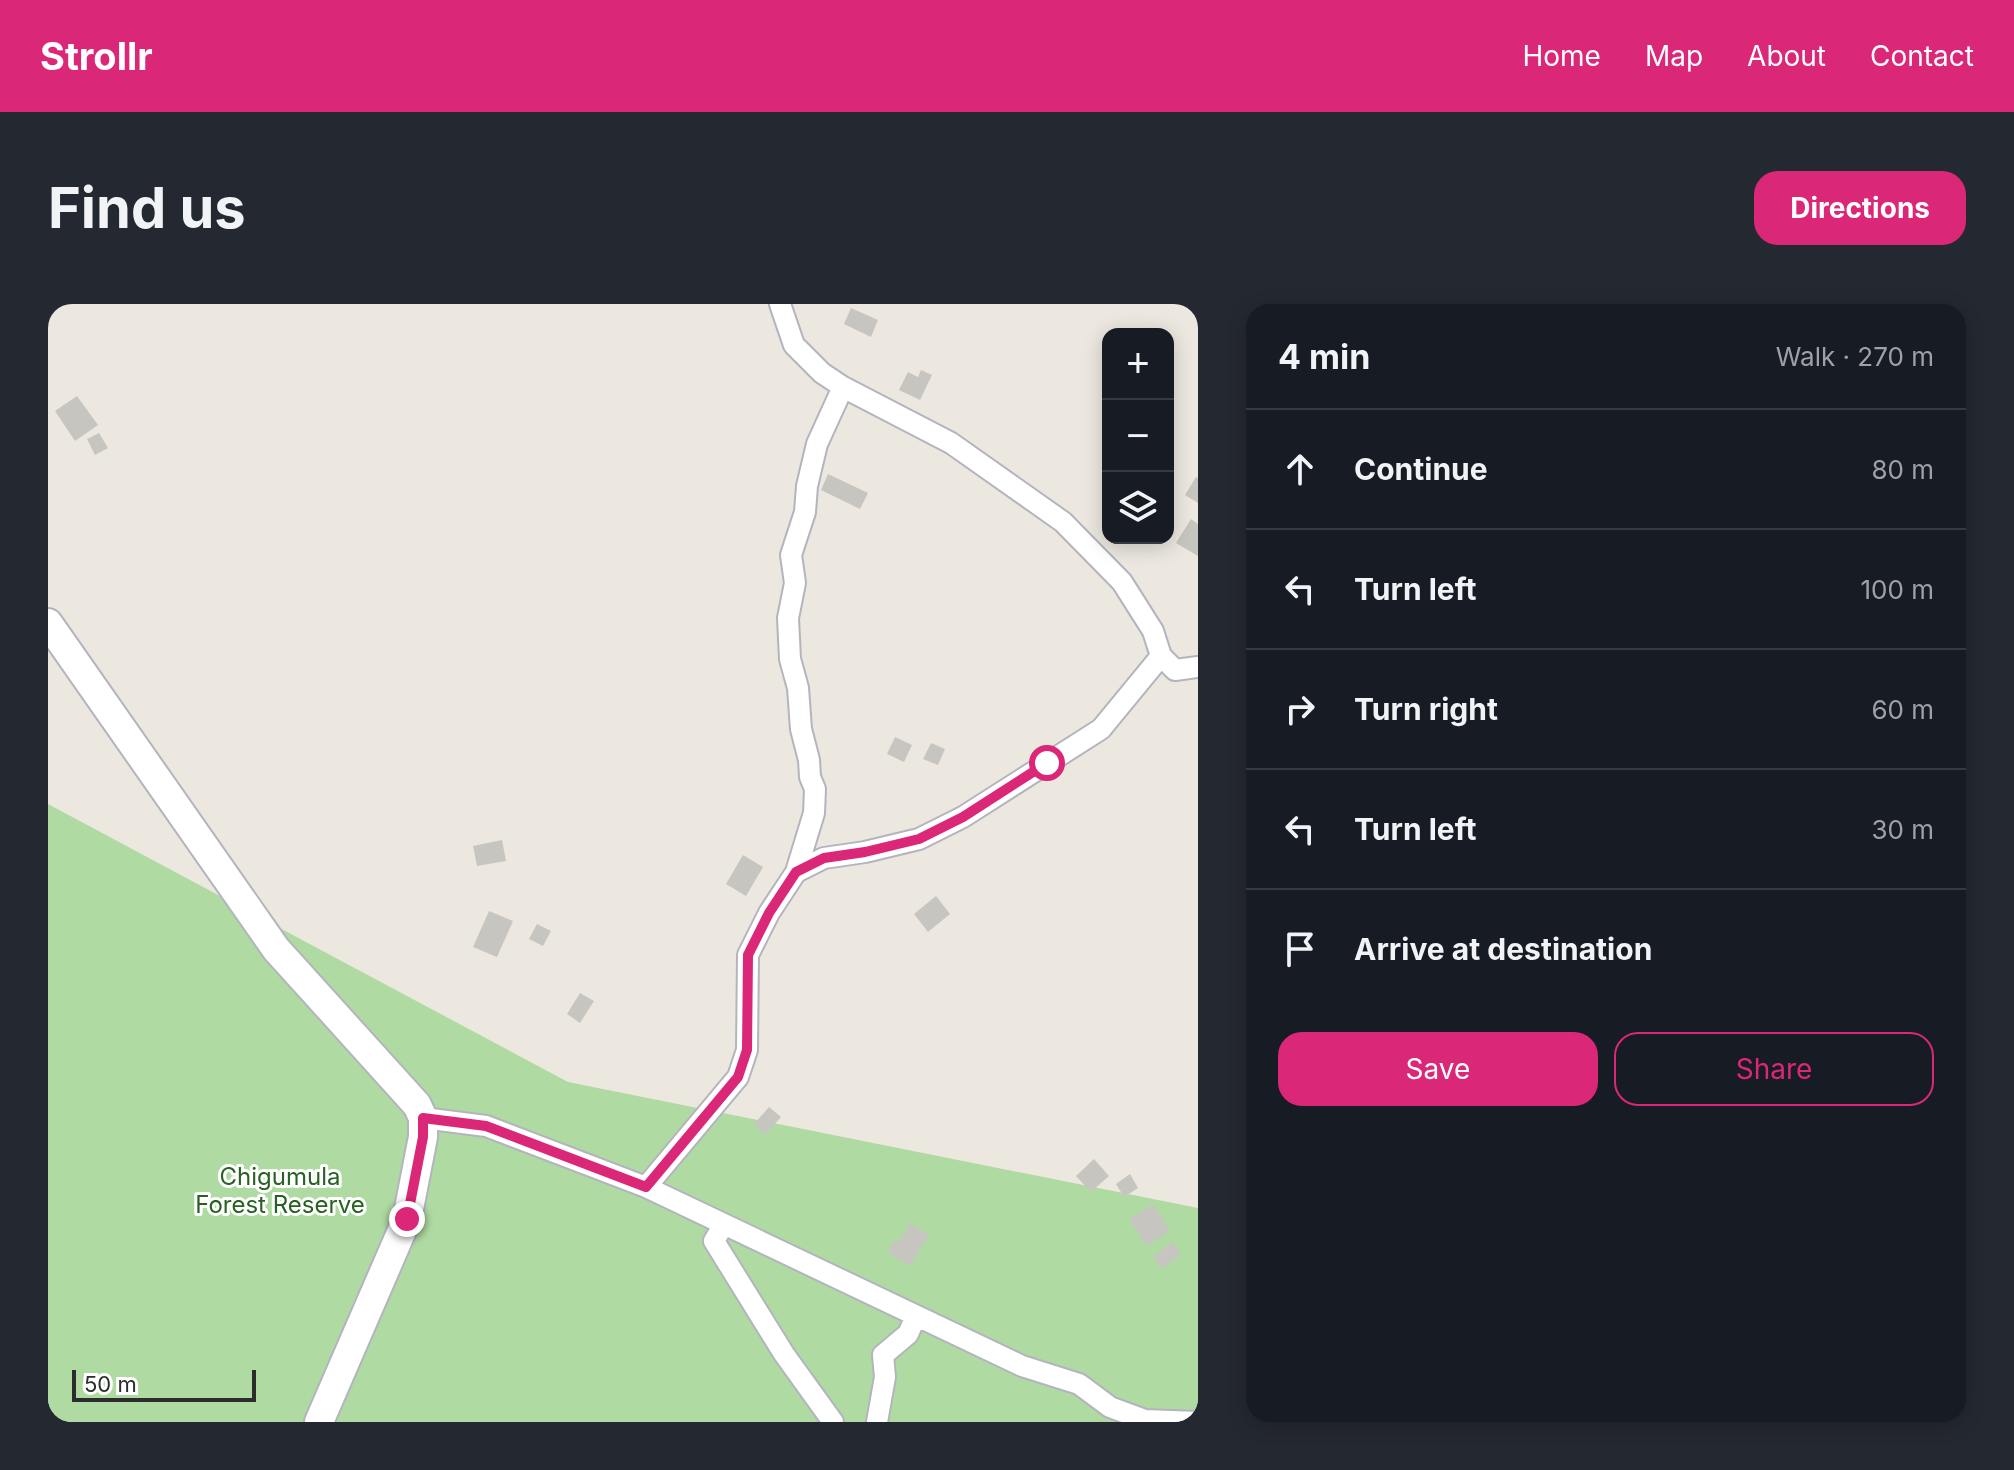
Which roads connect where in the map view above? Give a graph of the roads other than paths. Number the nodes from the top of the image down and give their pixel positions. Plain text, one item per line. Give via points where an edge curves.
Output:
1 (780, 304) edge
2 (843, 387) junction
3 (48, 623) edge
4 (1161, 656) junction
5 (1198, 667) edge
6 (796, 872) junction
7 (423, 1118) junction
8 (646, 1187) junction
9 (724, 1224) junction
10 (916, 1316) junction
11 (319, 1422) edge
12 (833, 1422) edge
13 (877, 1422) edge
14 (1198, 1422) edge

1 - 2 street via 794,345
2 - 4 street via 951,443 1063,522 1122,582 1153,631
2 - 6 street via 817,444 791,555 795,583 788,618 790,659 815,789 814,813
3 - 7 street via 276,949 417,1105
4 - 5 street via 1175,670
4 - 6 street via 1101,729 963,817 919,839 824,858
6 - 8 street via 748,955 747,1050 738,1077
7 - 8 street via 486,1126
7 - 11 street via 407,1219
8 - 9 street
9 - 10 street
9 - 12 street via 714,1241
10 - 13 street via 908,1334 883,1355
10 - 14 street via 1022,1366 1079,1384 1110,1407 1145,1420

